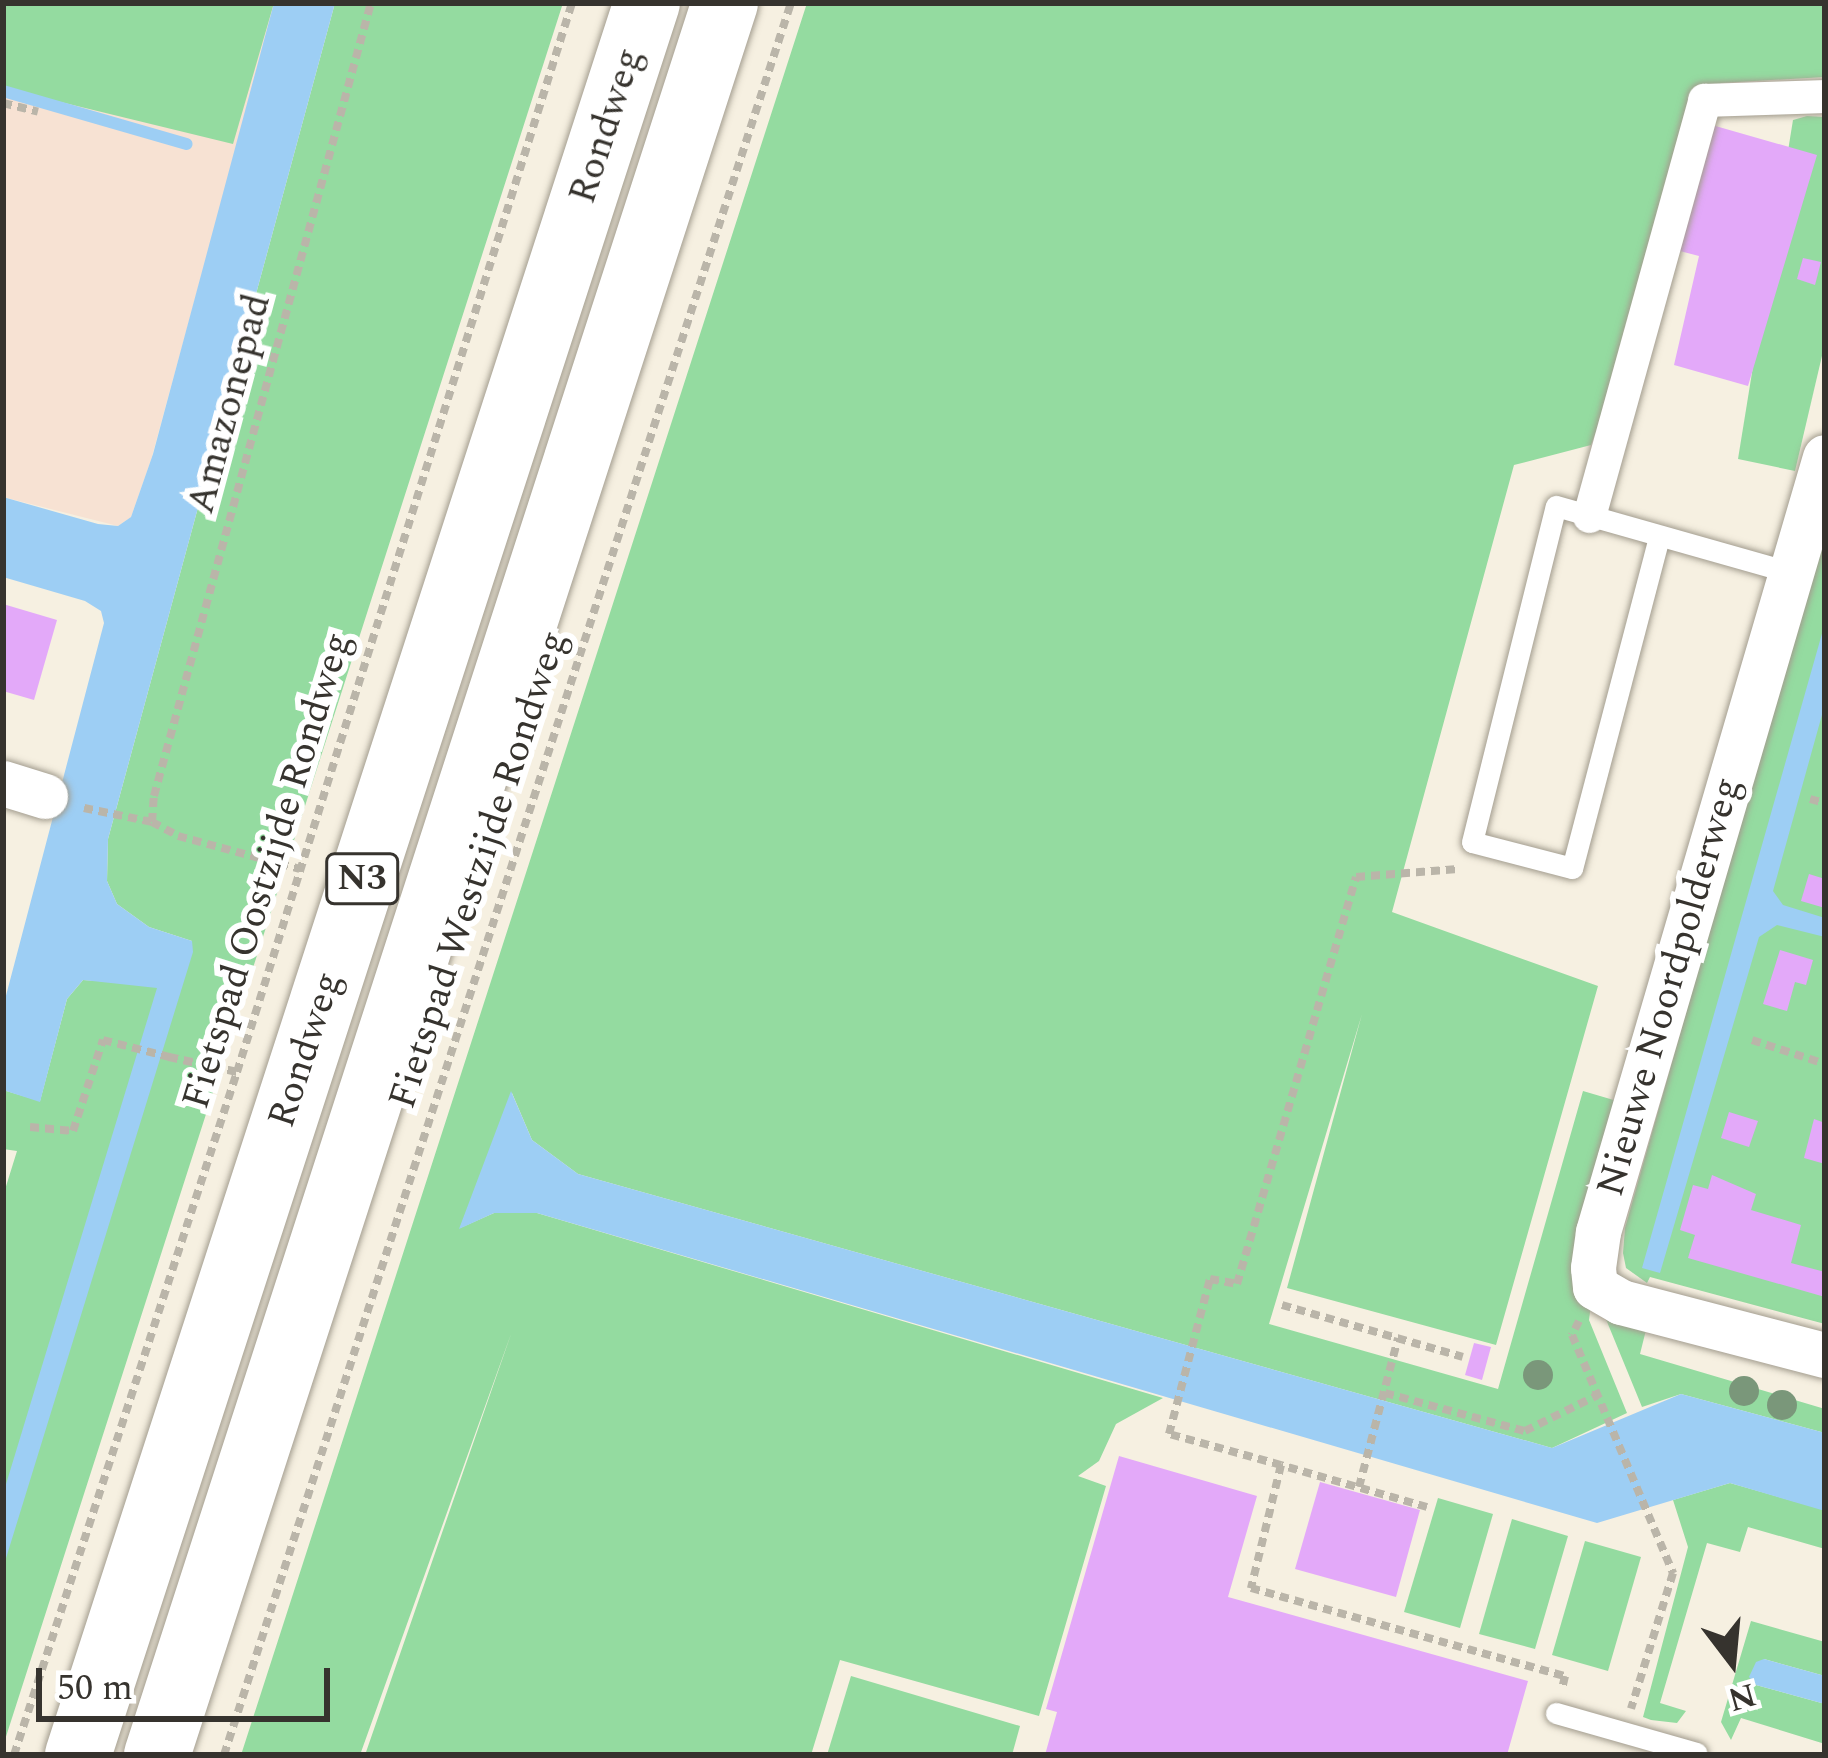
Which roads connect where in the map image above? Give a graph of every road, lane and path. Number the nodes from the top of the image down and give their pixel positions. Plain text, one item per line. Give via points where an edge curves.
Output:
1 (371, 3) edge
2 (572, 3) edge
3 (646, 3) edge
4 (725, 3) edge
5 (791, 3) edge
6 (1825, 96) edge
7 (3, 103) edge
8 (38, 112) dead end
9 (1825, 457) edge
10 (1589, 516) junction
11 (1659, 537) junction
12 (1792, 573) junction
13 (1810, 799) dead end
14 (1825, 803) edge
15 (124, 820) dead end
16 (152, 822) junction
17 (1472, 842) junction
18 (300, 869) junction
19 (1752, 1040) dead end
20 (1825, 1064) edge
21 (237, 1072) junction
22 (29, 1127) dead end
23 (1595, 1287) junction
24 (1282, 1306) dead end
25 (1398, 1338) junction
26 (1825, 1355) edge
27 (1463, 1357) dead end
28 (1385, 1393) junction
29 (1599, 1395) junction
30 (1281, 1466) junction
31 (1358, 1487) junction
32 (1427, 1507) dead end
33 (1556, 1714) joint
34 (1624, 1732) junction
35 (1696, 1753) edge
36 (14, 1755) edge
37 (77, 1755) edge
38 (157, 1755) edge
39 (224, 1755) edge

1 - 16 path, Amazonepad
2 - 18 path, Fietspad Oostzijde Rondweg
3 - 37 highway, Rondweg / N3
4 - 38 highway, Rondweg / N3
5 - 39 path, Fietspad Westzijde Rondweg
6 - 10 street via 1704,100
7 - 8 path
9 - 12 street, Nieuwe Noordpolderweg
10 - 11 lane
10 - 17 lane via 1556,506
11 - 12 lane
11 - 17 lane via 1572,868
12 - 23 street, Nieuwe Noordpolderweg via 1598,1232
13 - 14 path
15 - 16 path
16 - 18 path
17 - 30 path via 1461,868 1356,877 1237,1284 1210,1279 1169,1434
18 - 21 path, Fietspad Oostzijde Rondweg
19 - 20 path
21 - 22 path via 103,1040 73,1131
21 - 36 path, Fietspad Oostzijde Rondweg
23 - 26 street via 1621,1303
23 - 29 path via 1572,1336
24 - 25 path
25 - 27 path
25 - 28 path
28 - 29 path via 1525,1431
28 - 31 path
29 - 34 path via 1672,1573
30 - 31 path
30 - 33 path via 1251,1588 1565,1676
31 - 32 path
33 - 34 lane
34 - 35 lane

